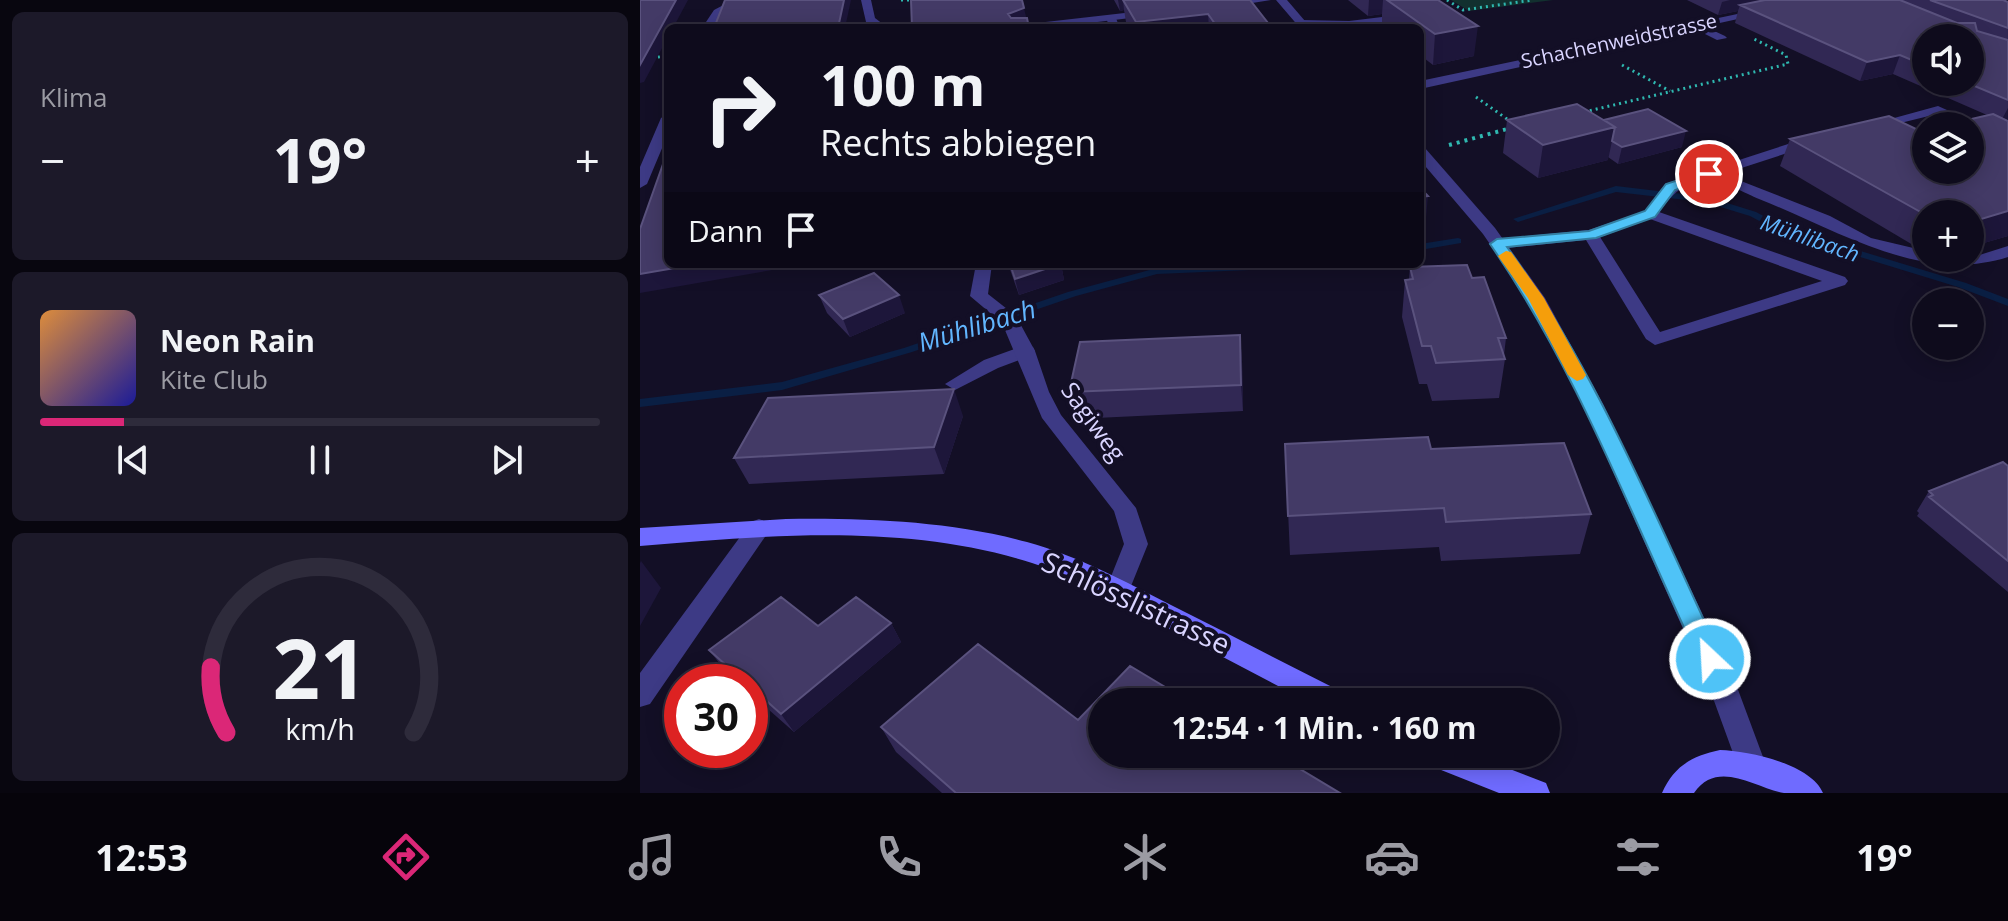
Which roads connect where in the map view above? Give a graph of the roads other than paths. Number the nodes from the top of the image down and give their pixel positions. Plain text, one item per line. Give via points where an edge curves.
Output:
1 (745, 0) edge
2 (866, 0) edge
3 (1157, 0) edge
4 (1266, 0) edge
5 (1281, 0) edge
6 (1819, 0) edge
7 (1208, 7) edge
8 (1407, 17) edge
9 (1113, 23) edge
10 (709, 24) edge
11 (876, 24) edge
12 (1303, 24) edge
13 (1349, 24) edge
14 (1695, 25) junction
15 (1721, 38) dead end
16 (1424, 84) edge
17 (664, 127) edge
18 (1851, 131) edge
19 (2008, 131) edge
20 (1822, 138) edge
21 (1428, 149) edge
22 (1709, 174) junction
23 (640, 184) edge
24 (1654, 208) junction
25 (1591, 235) junction
26 (1497, 244) junction
27 (2008, 251) edge
28 (1912, 253) edge
29 (1984, 258) edge
30 (983, 268) edge
31 (1026, 351) junction
32 (955, 384) dead end
33 (759, 528) junction
34 (640, 537) edge
35 (1118, 589) junction
36 (1307, 688) edge
37 (640, 695) edge
38 (1751, 765) junction
39 (1472, 768) edge
40 (1535, 793) edge
41 (1677, 793) edge
42 (1808, 793) edge

1 - 10 street via 719,9
2 - 11 street via 866,12
3 - 9 street via 1163,12
4 - 7 street
5 - 12 street
6 - 14 street, Schachenweidstrasse
8 - 13 street
14 - 15 street
14 - 16 street, Schachenweidstrasse
17 - 23 street
18 - 19 street via 1938,110 1993,135
20 - 22 street
21 - 26 street
22 - 24 street via 1670,187
22 - 28 street via 1824,219 1865,241
24 - 25 street
24 - 25 street via 1839,281 1655,339
25 - 26 street
26 - 38 street via 1536,298 1593,404 1723,687
27 - 29 street
30 - 31 street, Sagiweg via 979,296 1010,320
31 - 32 street
31 - 35 street, Sagiweg via 1052,418 1125,508 1136,544
33 - 34 main road, Schlösslistrasse
33 - 35 main road, Schlösslistrasse via 934,532 1029,552
33 - 37 street
35 - 36 main road, Schlösslistrasse
38 - 41 main road via 1723,763 1699,770
38 - 42 main road
39 - 40 main road

